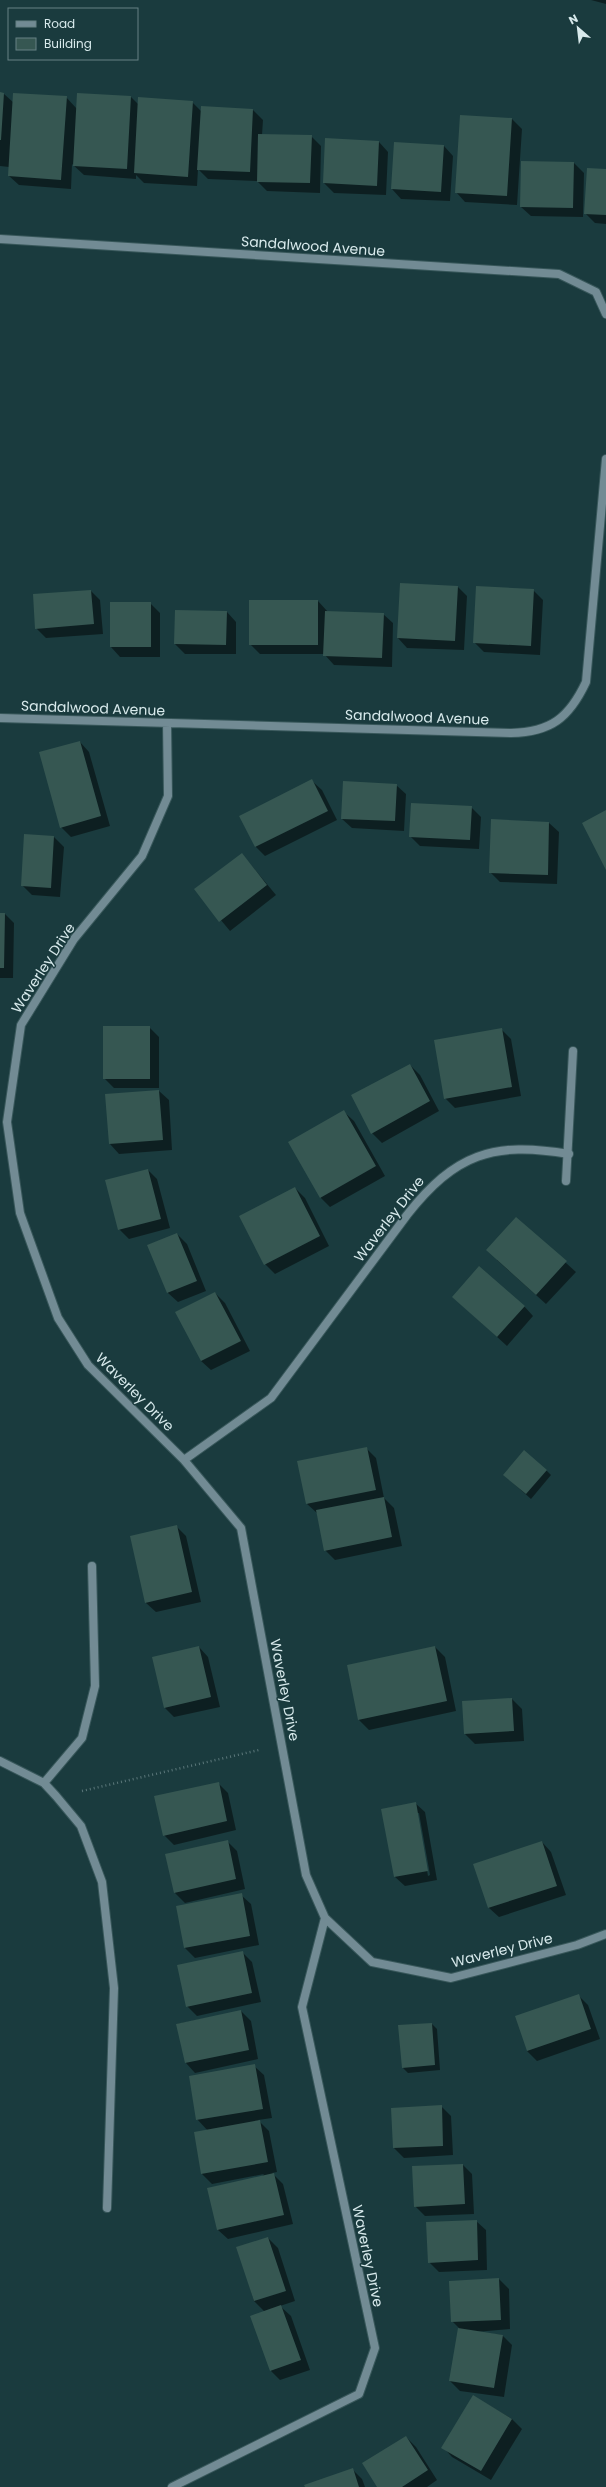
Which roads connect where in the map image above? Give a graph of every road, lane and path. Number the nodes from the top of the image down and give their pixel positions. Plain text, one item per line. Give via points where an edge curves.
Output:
1 (0, 239) edge
2 (606, 314) edge
3 (606, 459) edge
4 (0, 718) edge
5 (167, 723) junction
6 (573, 1052) dead end
7 (569, 1154) junction
8 (566, 1180) dead end
9 (184, 1460) junction
10 (92, 1566) dead end
11 (282, 1745) junction
12 (0, 1761) edge
13 (44, 1783) junction
14 (56, 1796) junction
15 (326, 1918) junction
16 (606, 1934) edge
17 (107, 2208) dead end
18 (172, 2487) edge

1 - 2 street, Sandalwood Avenue via 559,274 596,292
3 - 5 street, Sandalwood Avenue via 586,682 570,710 550,726 531,732 511,733
4 - 5 street, Sandalwood Avenue
5 - 9 street, Waverley Drive via 168,796 142,856 74,939 22,1025 7,1122 20,1213 58,1318 88,1365
6 - 7 street
7 - 8 street
7 - 9 street, Waverley Drive via 522,1148 494,1152 466,1161 440,1177 407,1215 271,1398
9 - 11 street, Waverley Drive via 241,1528
10 - 13 street via 95,1686 82,1738
11 - 14 path
11 - 15 street, Waverley Drive via 306,1875
12 - 13 street
13 - 14 street
14 - 17 street via 81,1826 102,1882 114,1988
15 - 16 street, Waverley Drive via 372,1962 451,1978 577,1945
15 - 18 street, Waverley Drive via 302,2007 375,2348 359,2394

